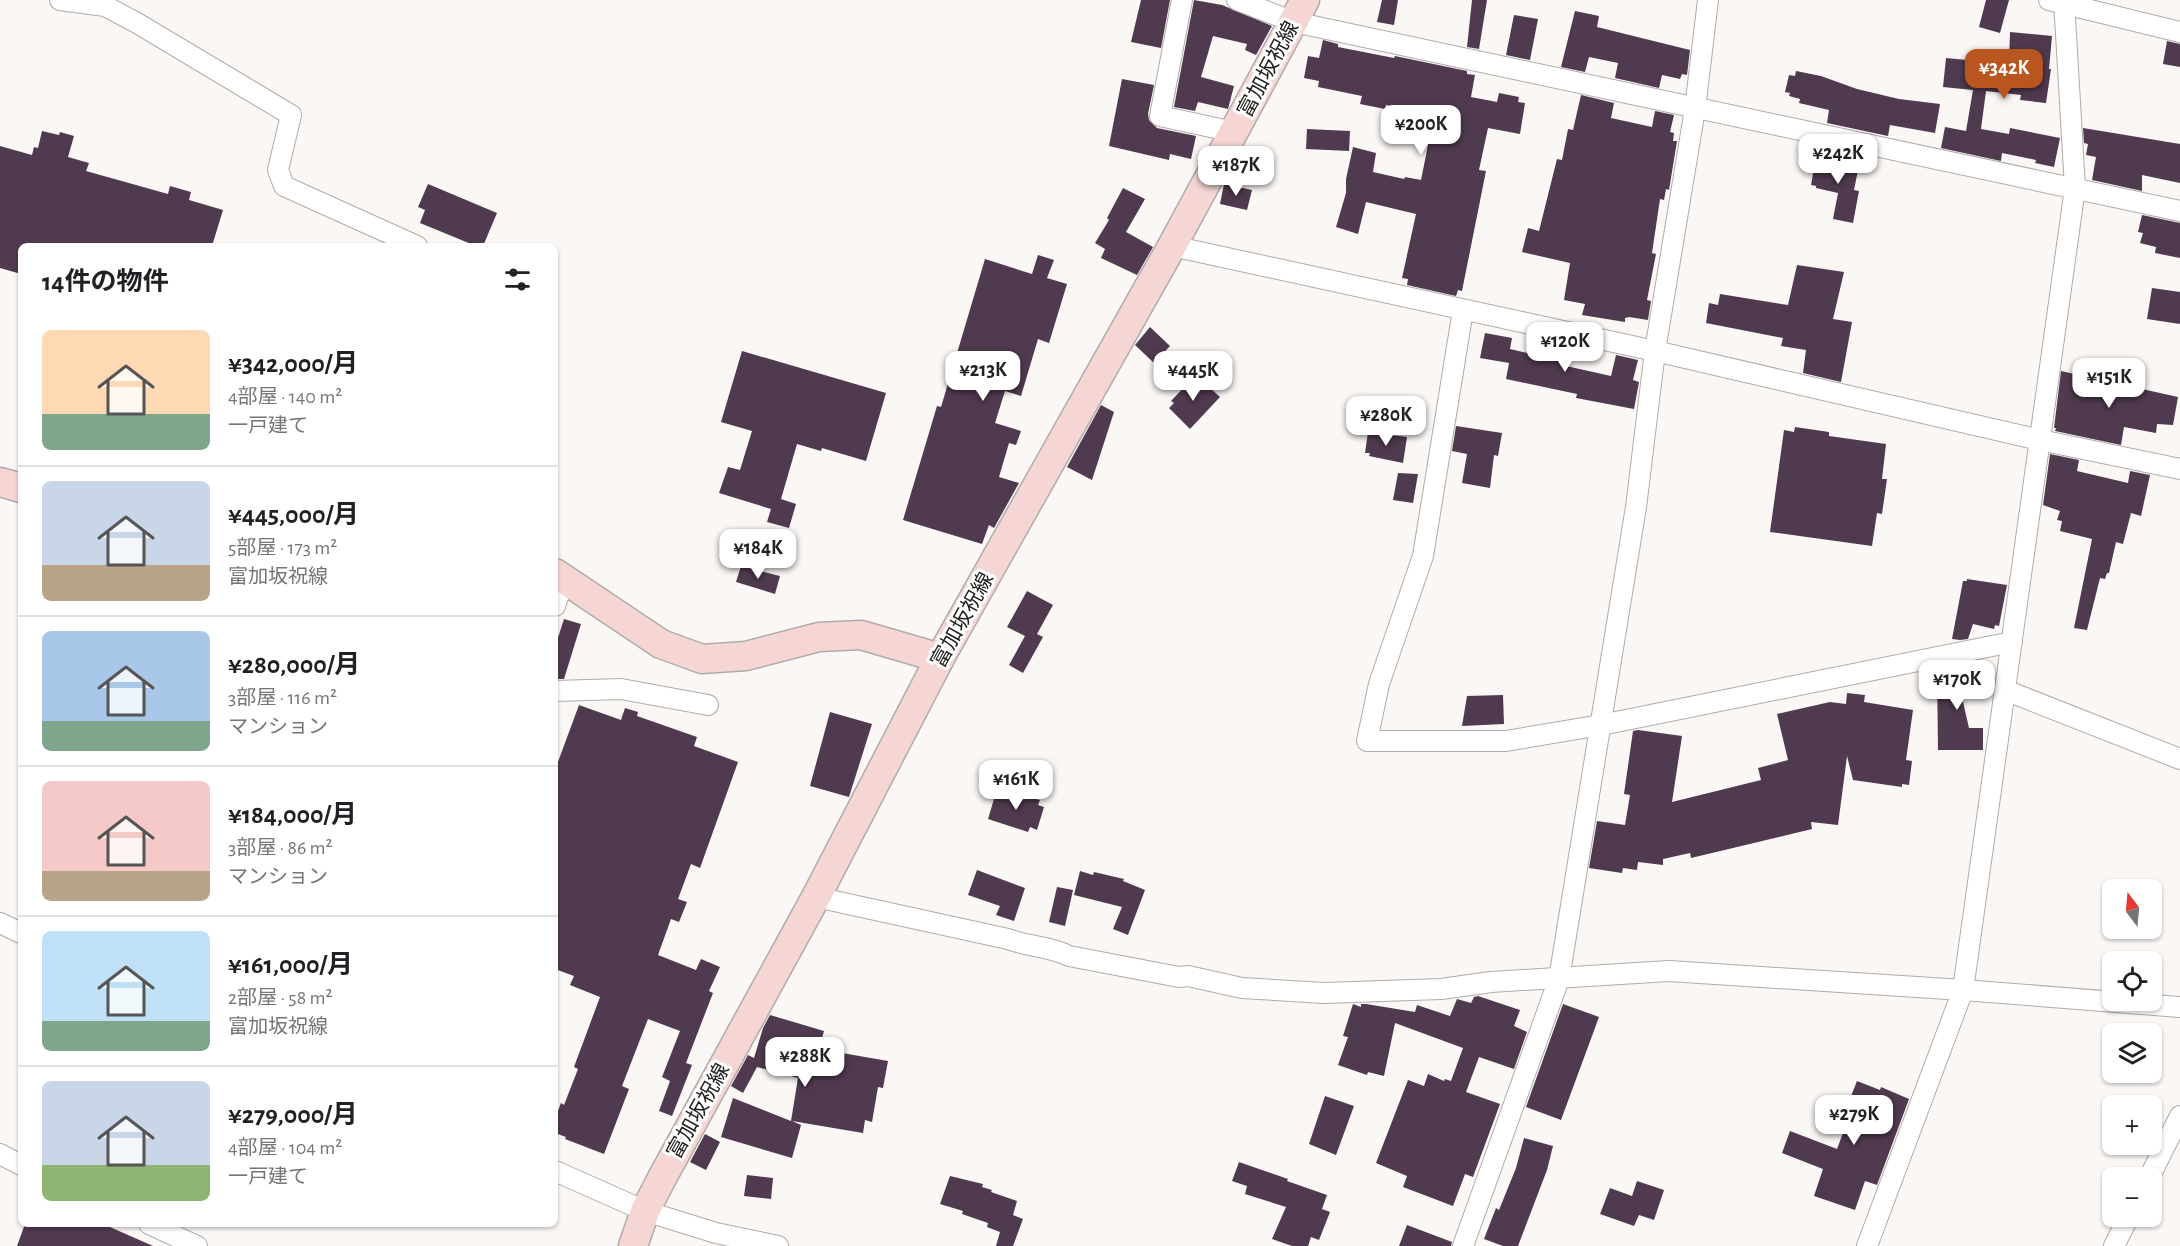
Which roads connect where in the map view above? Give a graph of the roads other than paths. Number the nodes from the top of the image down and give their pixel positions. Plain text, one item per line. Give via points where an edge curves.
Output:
1 (60, 0) edge
2 (1182, 0) edge
3 (1237, 0) edge
4 (1708, 0) edge
5 (2059, 1) edge
6 (1299, 11) edge
7 (2180, 32) edge
8 (1695, 109) junction
9 (1234, 132) junction
10 (2075, 188) junction
11 (2180, 211) edge
12 (410, 243) edge
13 (1172, 246) junction
14 (1463, 310) junction
15 (1655, 351) junction
16 (2040, 440) junction
17 (2180, 469) edge
18 (0, 482) edge
19 (18, 487) edge
20 (560, 576) edge
21 (2012, 642) junction
22 (940, 658) junction
23 (2005, 690) junction
24 (558, 691) edge
25 (708, 705) dead end
26 (1601, 725) junction
27 (2180, 759) edge
28 (816, 897) junction
29 (0, 923) edge
30 (18, 932) edge
31 (1559, 979) junction
32 (1962, 990) junction
33 (2180, 1007) edge
34 (2180, 1116) edge
35 (0, 1154) edge
36 (18, 1163) edge
37 (2154, 1167) edge
38 (558, 1172) edge
39 (645, 1211) junction
40 (156, 1227) edge
41 (2124, 1227) edge
42 (197, 1246) edge
43 (633, 1246) edge
44 (778, 1246) edge
45 (1463, 1246) edge
46 (1867, 1246) edge
47 (2114, 1246) edge

1 - 12 street via 105,6 291,115 278,170 284,186
2 - 9 street via 1160,116
3 - 6 street
4 - 8 street
5 - 7 street
5 - 10 street
6 - 8 street
6 - 9 main road, 富加坂祝線
8 - 10 street
8 - 15 street
9 - 13 main road, 富加坂祝線
10 - 11 street
10 - 16 street
13 - 14 street
13 - 22 main road, 富加坂祝線
14 - 15 street
14 - 26 street via 1423,556 1379,684 1367,741 1506,741
15 - 16 street
15 - 26 street via 1636,507
16 - 17 street
16 - 21 street
18 - 19 main road
20 - 22 main road via 661,644 702,659 746,656 819,637 861,635
21 - 23 street
21 - 26 street
22 - 28 main road, 富加坂祝線
23 - 27 street
23 - 32 street
24 - 25 street via 621,689
26 - 31 street
28 - 31 street via 1058,950 1069,956 1242,988 1336,993
28 - 39 main road, 富加坂祝線
29 - 30 street
31 - 32 street via 1669,971
31 - 45 street
32 - 33 street
32 - 46 street
34 - 37 street
35 - 36 street
38 - 39 street
39 - 43 main road, 富加坂祝線
39 - 44 street via 716,1233
40 - 42 street
41 - 47 street

